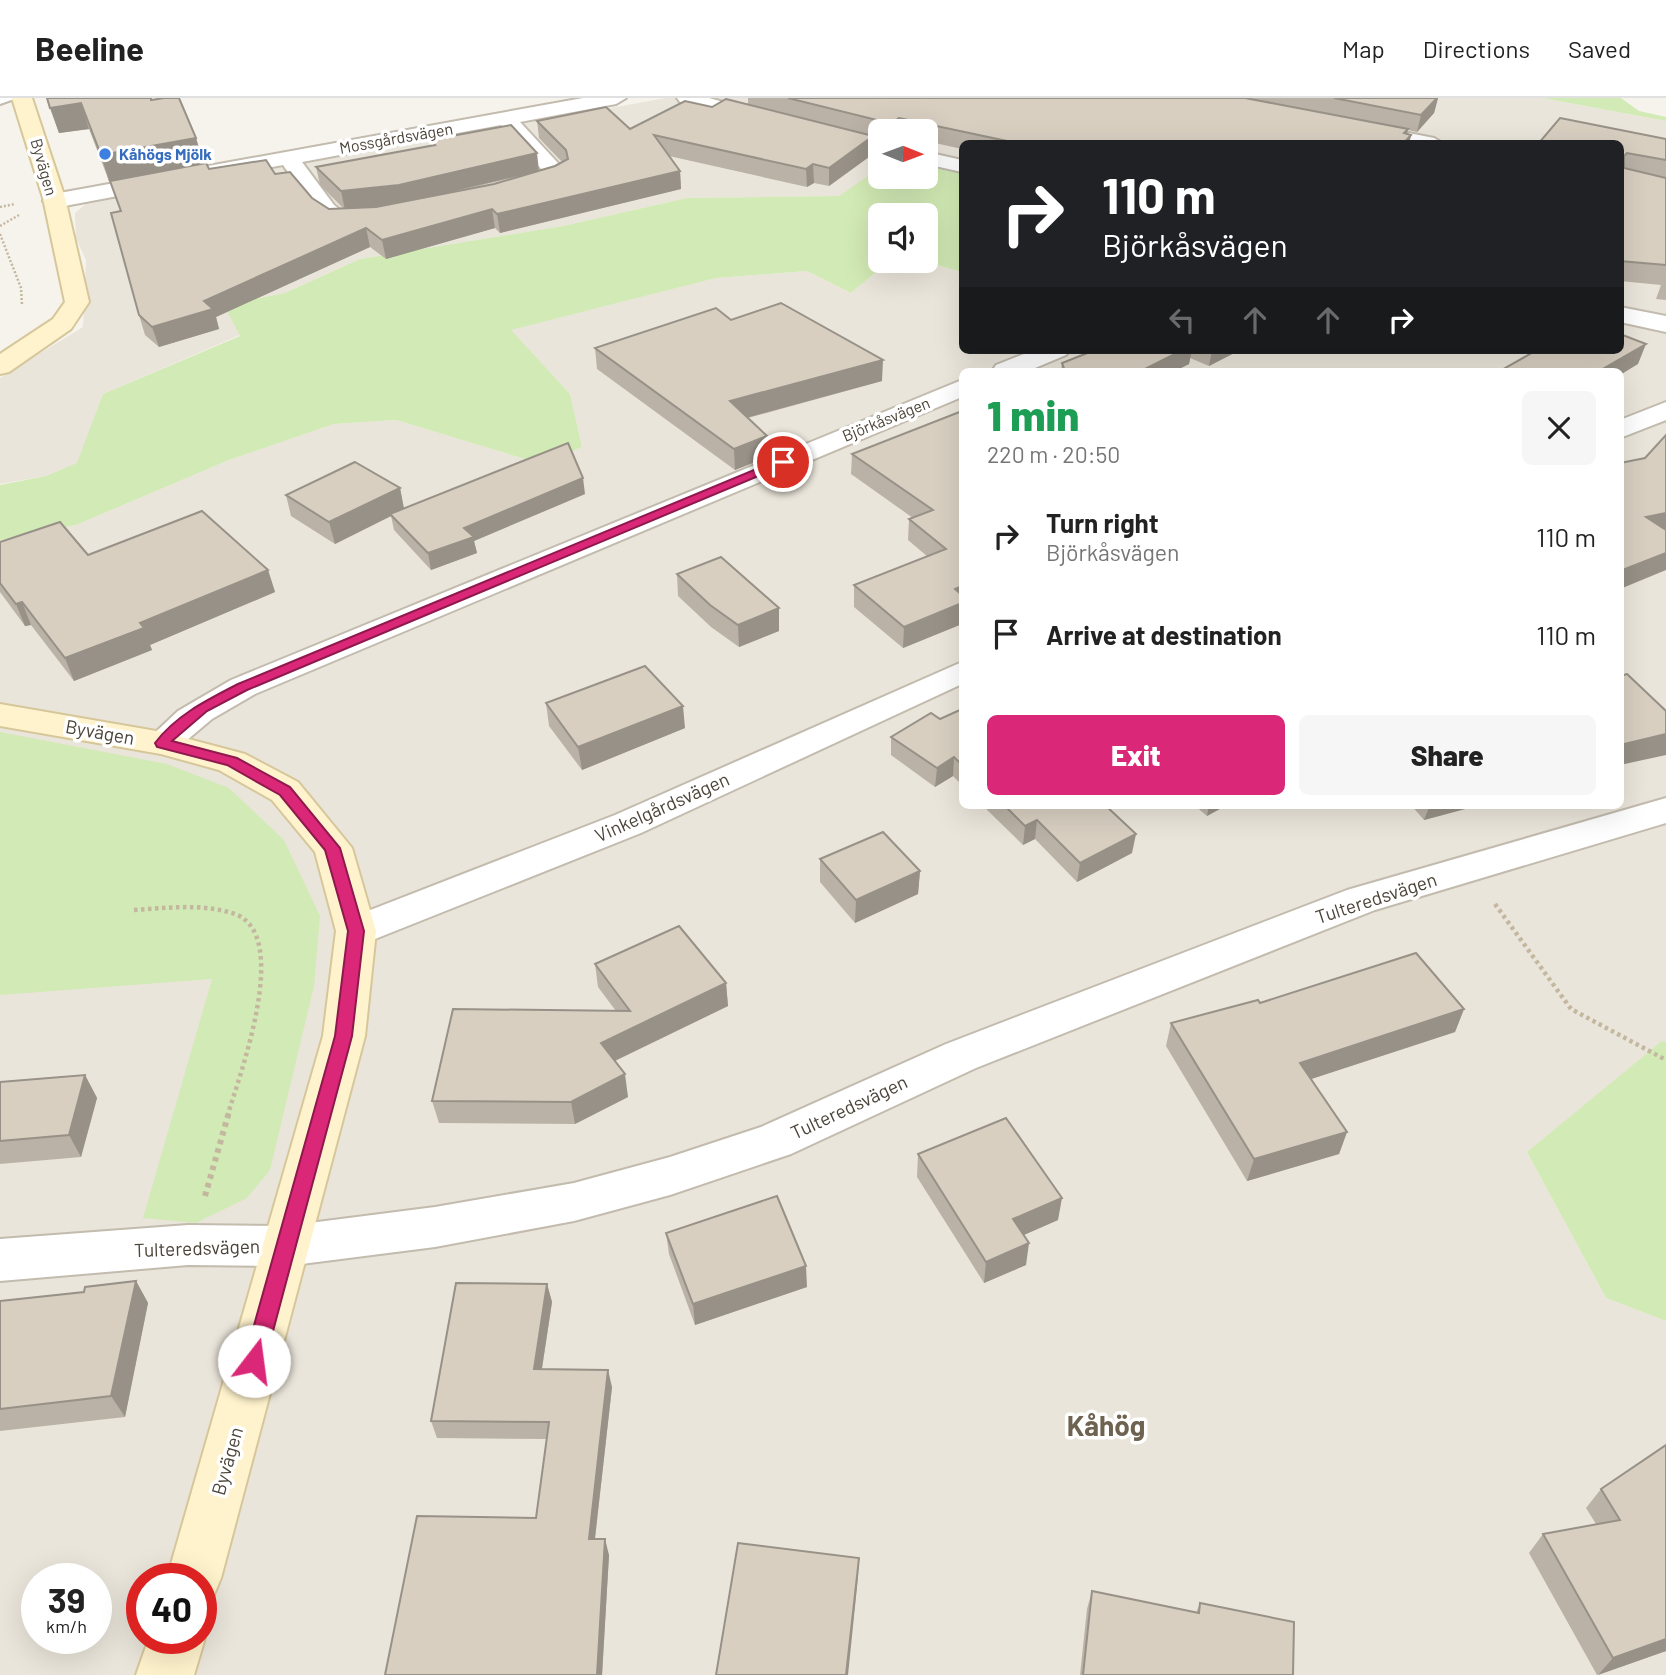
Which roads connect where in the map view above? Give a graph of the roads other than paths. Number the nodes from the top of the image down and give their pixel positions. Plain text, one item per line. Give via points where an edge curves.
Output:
1 (10, 98) edge
2 (22, 98) edge
3 (616, 98) edge
4 (687, 98) edge
5 (0, 100) edge
6 (505, 118) junction
7 (1338, 125) edge
8 (1414, 140) edge
9 (868, 145) edge
10 (288, 158) junction
11 (938, 161) edge
12 (959, 165) edge
13 (496, 191) edge
14 (54, 201) junction
15 (387, 215) edge
16 (1624, 315) edge
17 (1666, 324) edge
18 (1047, 354) edge
19 (0, 366) edge
20 (1012, 368) edge
21 (959, 389) edge
22 (1666, 410) edge
23 (1624, 427) edge
24 (959, 673) edge
25 (0, 715) edge
26 (162, 743) junction
27 (1666, 810) edge
28 (356, 931) junction
29 (286, 1246) junction
30 (0, 1260) edge
31 (198, 1563) edge
32 (172, 1654) edge
33 (165, 1675) edge

1 - 5 lane
2 - 14 street, Byvägen
3 - 6 street, Mossgårdsvägen
4 - 9 street
6 - 10 street, Mossgårdsvägen
6 - 13 street via 558,175
7 - 8 street
10 - 14 street, Mossgårdsvägen
10 - 15 street via 326,210 341,221
11 - 12 street
14 - 19 street, Byvägen via 77,302 62,324
16 - 17 street
18 - 20 street
21 - 26 street, Björkåsvägen via 243,687 202,708
22 - 23 street
24 - 28 street, Vinkelgårdsvägen via 628,824
25 - 26 street, Byvägen
26 - 28 street, Byvägen via 232,762 285,791 333,848
27 - 29 street, Tulteredsvägen via 1361,900 961,1056 775,1141 670,1176 574,1202 435,1227
28 - 29 street, Byvägen via 344,1036
29 - 30 street, Tulteredsvägen via 188,1245
29 - 31 street, Byvägen
32 - 33 street

